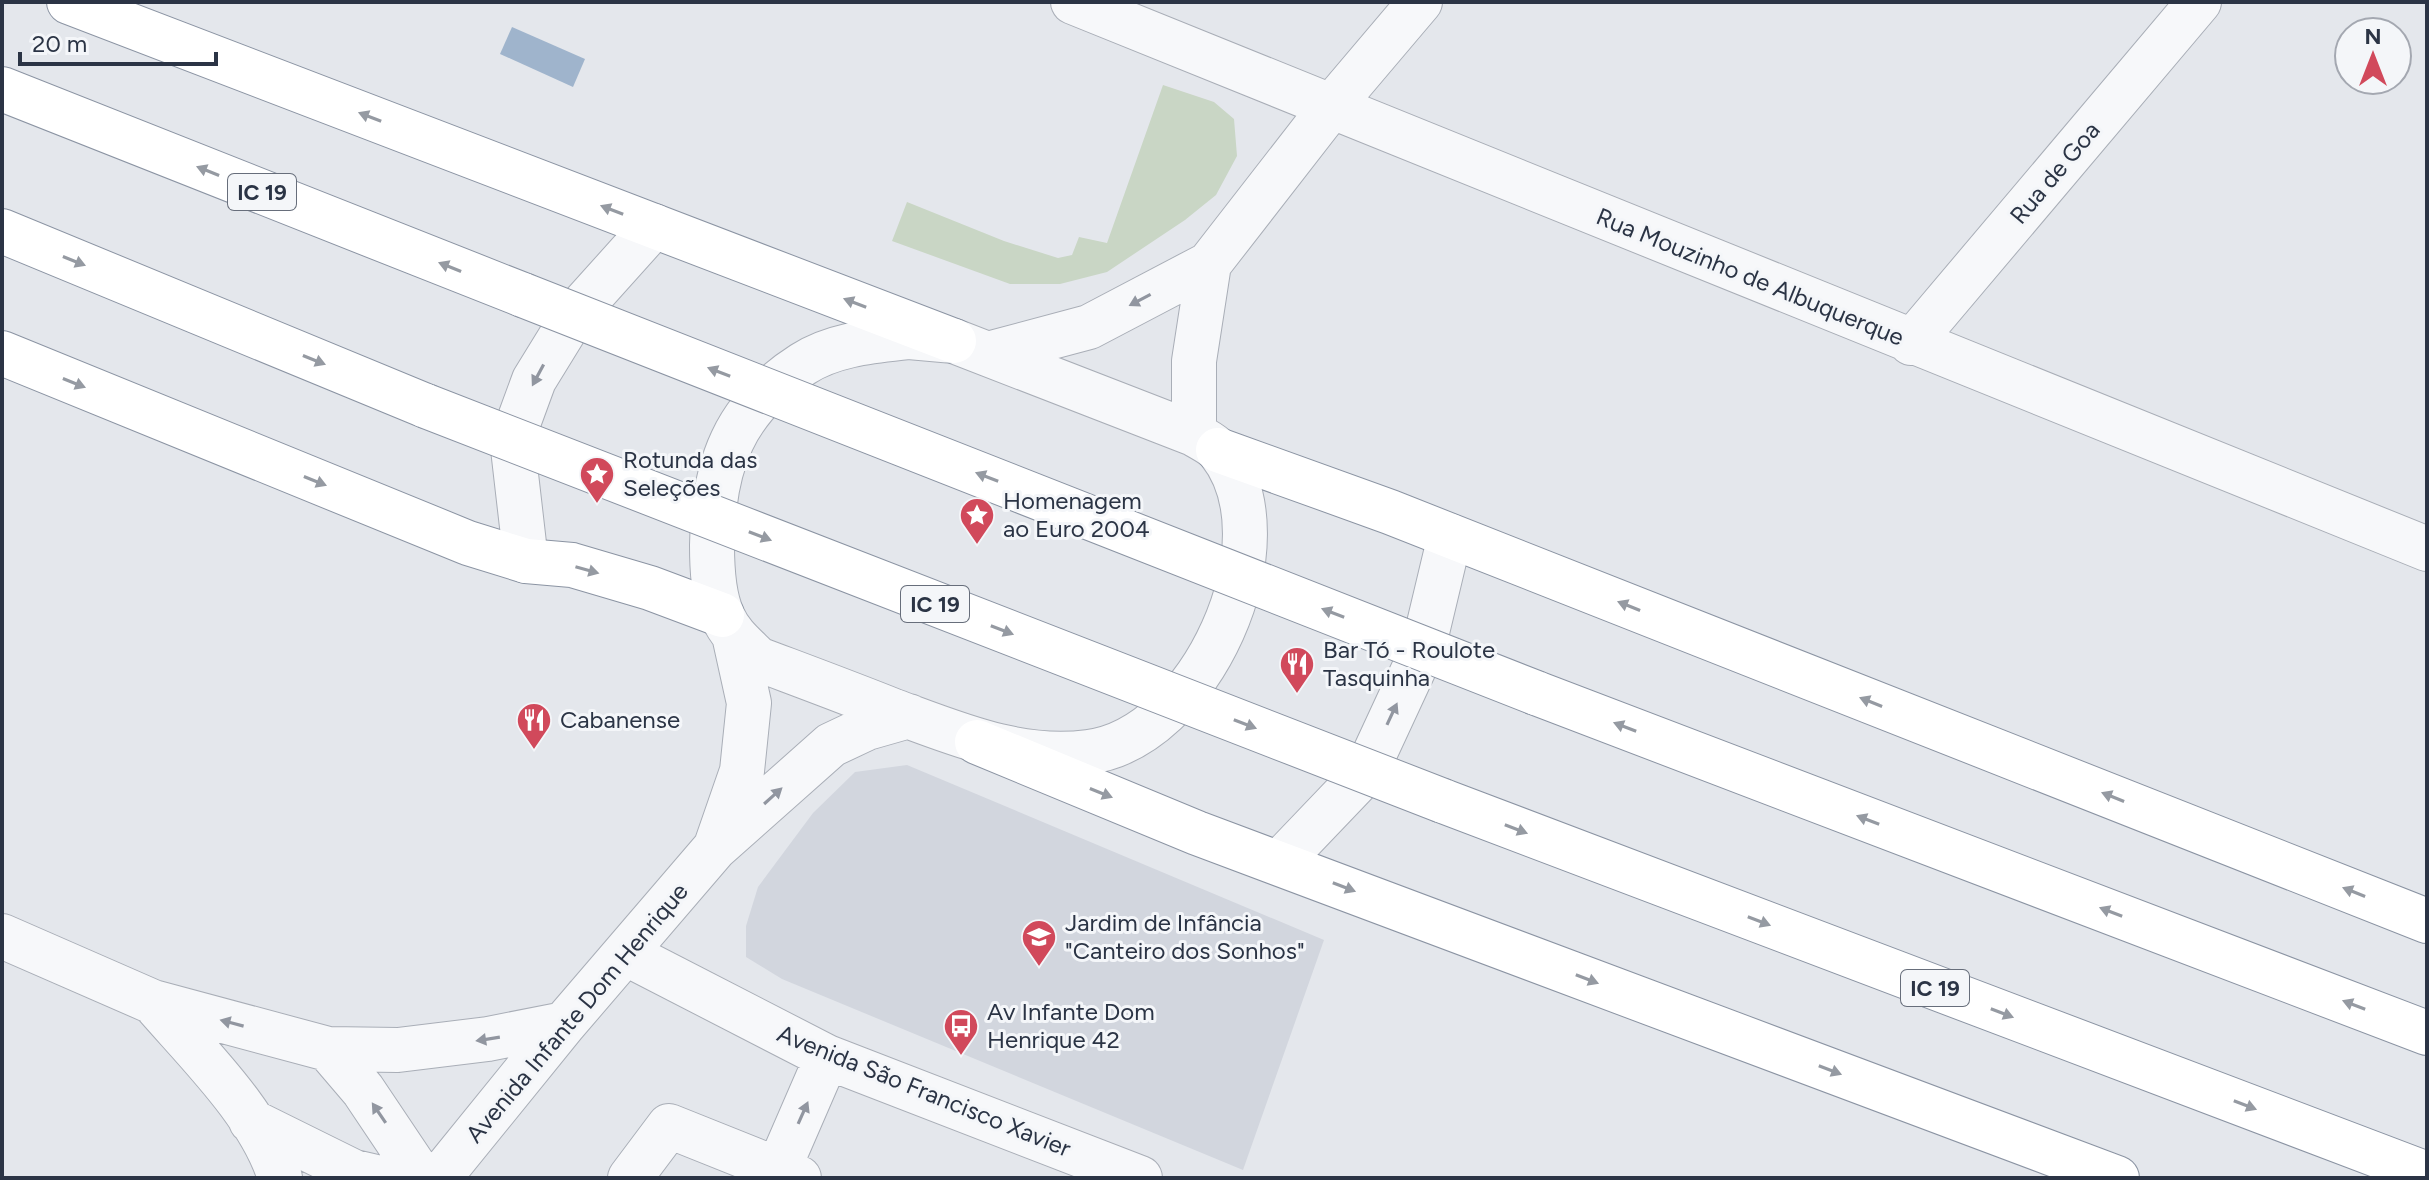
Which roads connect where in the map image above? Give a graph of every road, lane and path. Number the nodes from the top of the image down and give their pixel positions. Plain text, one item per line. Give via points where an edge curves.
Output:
1 (69, 2) edge
2 (1073, 2) edge
3 (1420, 2) edge
4 (2199, 2) edge
5 (2, 89) edge
6 (1331, 107) junction
7 (654, 226) junction
8 (2, 231) edge
9 (1209, 264) junction
10 (1911, 343) junction
11 (971, 348) junction
12 (2, 353) edge
13 (1206, 442) junction
14 (1450, 536) junction
15 (2427, 549) edge
16 (526, 561) junction
17 (728, 625) junction
18 (909, 716) junction
19 (977, 742) junction
20 (715, 848) junction
21 (1279, 863) junction
22 (2427, 921) edge
23 (2, 936) edge
24 (625, 953) junction
25 (153, 1002) junction
26 (564, 1024) junction
27 (2427, 1033) edge
28 (328, 1049) junction
29 (827, 1057) junction
30 (251, 1121) junction
31 (788, 1174) edge
32 (2427, 1174) edge
33 (280, 1178) edge
34 (380, 1178) edge
35 (422, 1178) edge
36 (439, 1178) edge
37 (630, 1178) edge
38 (1140, 1178) edge
39 (2117, 1178) edge

7 -> 1 highway
2 - 6 street, Rua Mouzinho de Albuquerque
3 - 6 street
4 - 10 street, Rua de Goa
27 -> 5 highway, IC 19, bridge via 1536,693
6 - 9 street
6 - 10 street, Rua Mouzinho de Albuquerque
11 -> 7 highway
7 -> 16 street via 574,315 534,380 512,440
8 -> 32 highway, IC 19, bridge via 426,406 1443,801
9 -> 11 street via 1089,327
9 - 13 street via 1194,361
10 - 15 street, Rua Mouzinho de Albuquerque
11 - 13 street
11 - 17 street via 909,337 855,343 806,362 770,388 742,421 723,460 712,512 712,566
12 -> 16 highway via 468,543
13 - 14 highway
13 - 19 street via 1236,482 1245,528 1239,589 1194,683 1126,741 1089,752 1030,752
21 -> 14 street via 1366,772 1423,649
22 -> 14 highway
16 -> 17 highway via 572,565 650,588
17 - 18 street via 758,659
17 - 20 street, Avenida Infante Dom Henrique via 749,703 742,771
18 - 19 street
20 -> 18 street, Avenida Infante Dom Henrique via 831,745
19 -> 21 highway
20 - 24 street, Avenida Infante Dom Henrique
21 -> 39 highway
23 - 25 street
24 - 26 street, Avenida Infante Dom Henrique
24 - 29 street, Avenida São Francisco Xavier
28 -> 25 street
25 - 30 street
26 -> 28 street via 398,1050
26 - 36 street, Avenida Infante Dom Henrique
35 -> 28 street via 363,1090
31 -> 29 street
29 - 38 street, Avenida São Francisco Xavier
30 - 33 street
30 - 34 street via 354,1172
31 - 37 street via 669,1126

